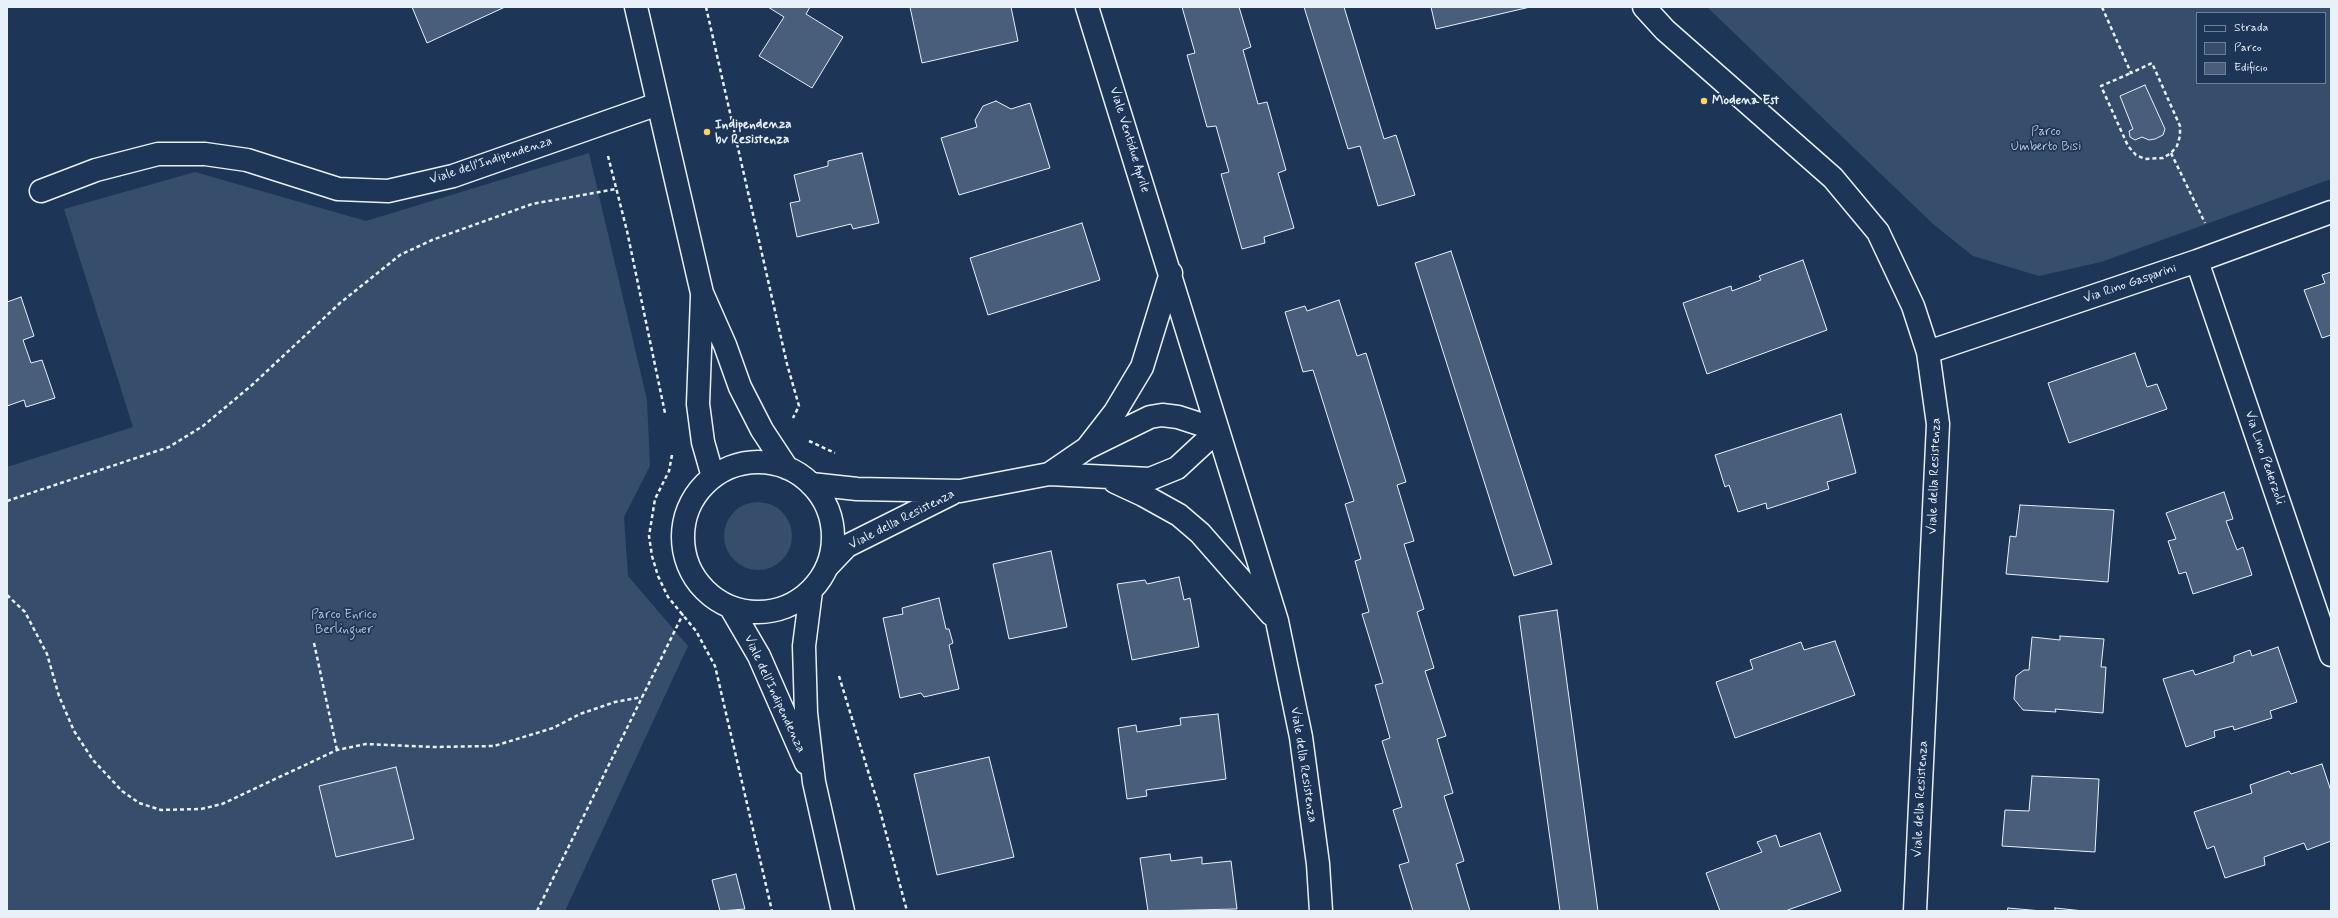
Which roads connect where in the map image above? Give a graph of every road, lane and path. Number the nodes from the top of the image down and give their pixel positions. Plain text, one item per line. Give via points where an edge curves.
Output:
1 (636, 7) edge
2 (1087, 7) edge
3 (1644, 7) edge
4 (2102, 7) edge
5 (2131, 73) junction
6 (658, 104) junction
7 (600, 124) junction
8 (2171, 153) junction
9 (616, 189) junction
10 (41, 191) dead end
11 (2331, 212) edge
12 (2219, 253) junction
13 (2197, 261) junction
14 (1171, 273) junction
15 (702, 293) junction
16 (1928, 352) junction
17 (665, 414) dead end
18 (1218, 430) junction
19 (1087, 448) junction
20 (671, 450) dead end
21 (787, 468) junction
22 (1049, 474) junction
23 (1103, 476) junction
24 (713, 477) junction
25 (811, 484) junction
26 (960, 491) junction
27 (7, 502) edge
28 (827, 567) junction
29 (811, 591) junction
30 (7, 595) edge
31 (731, 608) junction
32 (683, 614) junction
33 (1277, 621) junction
34 (314, 643) dead end
35 (2331, 655) edge
36 (642, 697) junction
37 (337, 750) junction
38 (814, 782) junction
39 (537, 911) edge
40 (772, 911) edge
41 (842, 911) edge
42 (1321, 911) edge
43 (1915, 911) edge

1 - 6 street
2 - 14 street, Viale Ventidue Aprile
3 - 16 street, Viale della Resistenza via 1665,30 1833,178 1878,232 1913,306
4 - 5 path
5 - 8 path via 2152,63 2180,126 2179,141
5 - 8 path via 2101,86 2128,146 2136,155 2145,159 2163,158
6 - 7 street, Viale dell'Indipendenza
6 - 15 street
7 - 9 path
7 - 10 street, Viale dell'Indipendenza via 452,176 388,191 338,190 247,160 205,154 158,154 96,170
8 - 12 path
9 - 17 path
9 - 27 path via 532,204 432,240 400,255 340,303 252,385 203,426 169,447
11 - 12 street, Via Rino Gasparini
12 - 13 street, Via Rino Gasparini
13 - 16 street, Via Rino Gasparini
13 - 35 street, Via Lino Pederzoli
14 - 18 street, Viale Ventidue Aprile
14 - 19 street via 1142,367 1115,412
15 - 21 street via 740,387 762,430
15 - 24 street via 698,404 703,442
16 - 43 street, Viale della Resistenza via 1938,424
18 - 19 street, Viale della Resistenza via 1178,417 1162,415 1150,417
18 - 23 street, Viale della Resistenza via 1176,468 1150,479
18 - 33 street, Viale della Resistenza
19 - 22 street, Viale della Resistenza
20 - 32 path via 669,471 654,500 649,536 658,576 668,597
21 - 24 street via 772,463 741,464
21 - 25 street
22 - 23 street, Viale della Resistenza
22 - 26 street, Viale della Resistenza
23 - 33 street, Viale della Resistenza via 1144,495 1178,515 1194,528 1217,550
24 - 31 street via 700,489 690,505 684,521 682,539 685,557 702,588 715,600
25 - 26 street, Viale della Resistenza via 857,489
25 - 28 street via 822,498 830,515 833,532 832,550
26 - 28 street, Viale della Resistenza via 865,535 847,546
28 - 29 street
29 - 31 street via 794,604 774,611 752,613
29 - 38 street, Viale dell'Indipendenza via 804,646 806,713
30 - 37 path via 25,612 47,654 59,696 74,730 93,760 122,791 139,803 161,810 201,809 222,804
31 - 38 street, Viale dell'Indipendenza via 759,656
32 - 36 path
32 - 40 path via 709,651 715,666
33 - 42 street, Viale della Resistenza via 1301,737 1318,864
34 - 37 path
36 - 37 path via 615,702 540,732 494,746 366,744
36 - 39 path
38 - 41 street, Viale dell'Indipendenza

